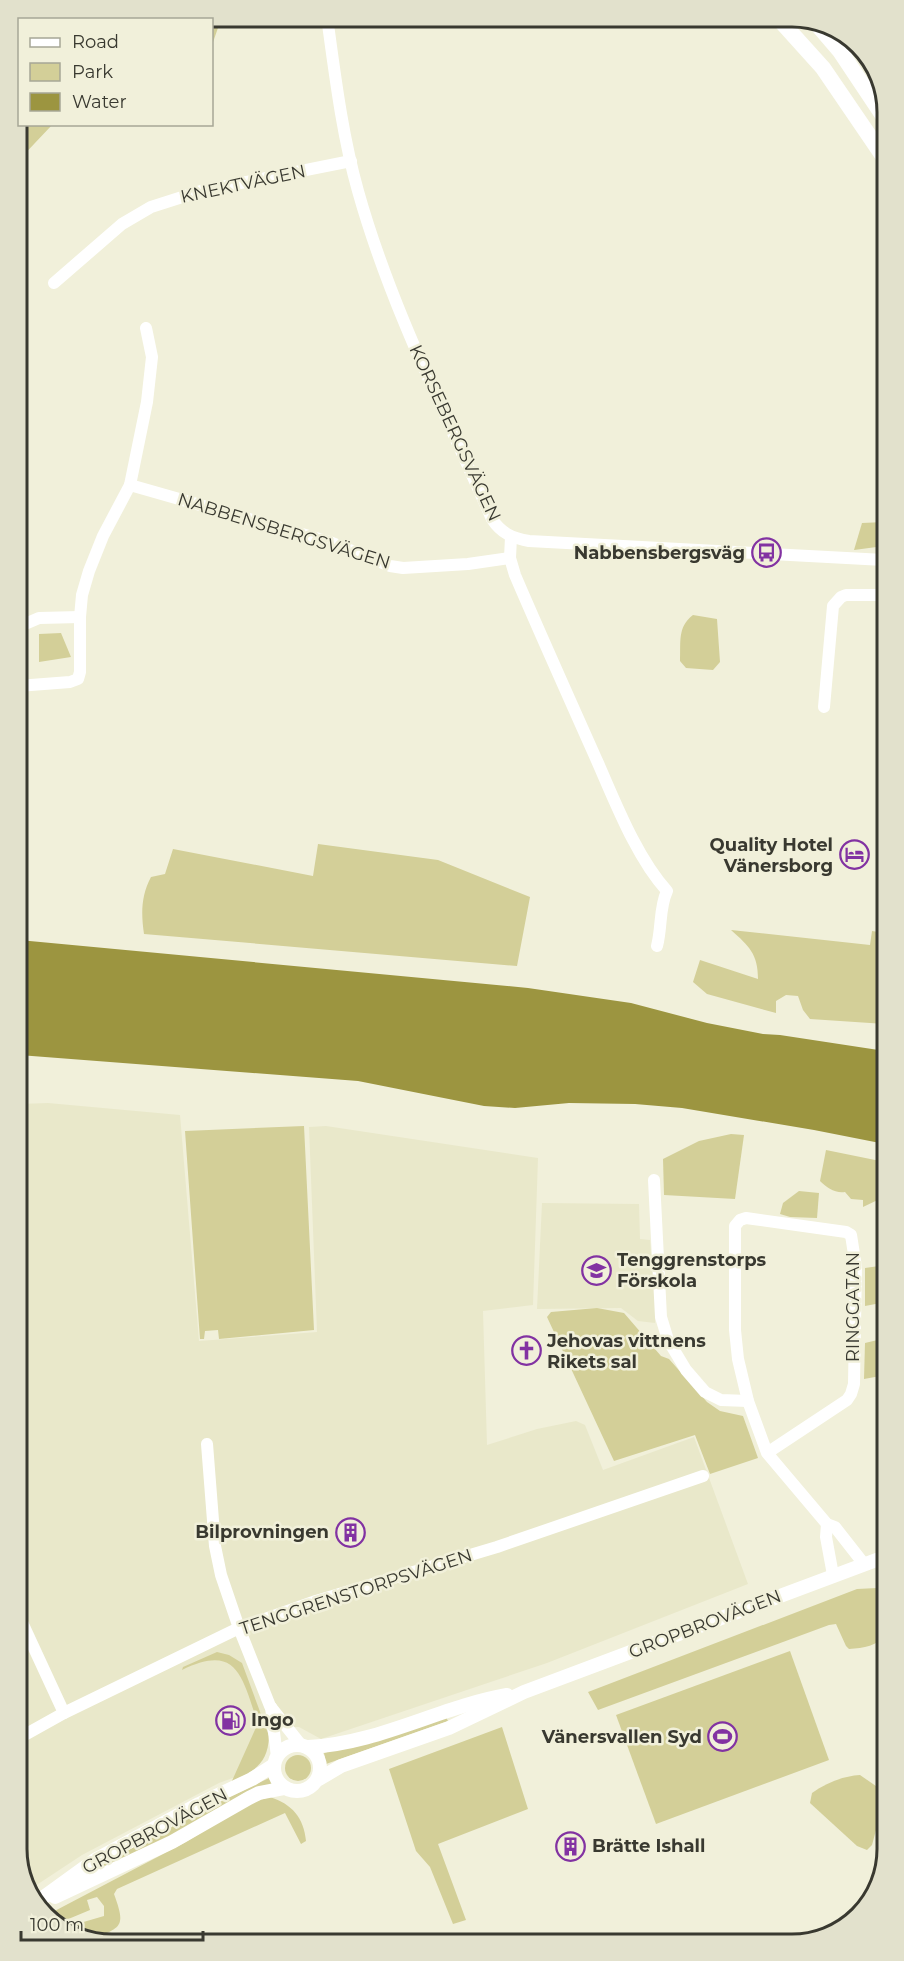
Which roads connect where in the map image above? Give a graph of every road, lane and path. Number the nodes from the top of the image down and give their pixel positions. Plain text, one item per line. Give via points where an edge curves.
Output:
1 (329, 27) edge
2 (786, 27) edge
3 (826, 35) edge
4 (876, 106) edge
5 (877, 147) edge
6 (351, 161) junction
7 (54, 283) dead end
8 (146, 328) dead end
9 (130, 485) junction
10 (511, 537) junction
11 (510, 558) junction
12 (877, 560) edge
13 (877, 595) edge
14 (80, 617) junction
15 (27, 623) edge
16 (27, 685) edge
17 (824, 708) dead end
18 (657, 946) dead end
19 (654, 1180) dead end
20 (748, 1401) junction
21 (207, 1444) dead end
22 (767, 1453) junction
23 (703, 1476) dead end
24 (827, 1524) junction
25 (877, 1559) edge
26 (864, 1564) junction
27 (833, 1575) junction
28 (239, 1628) junction
29 (27, 1633) edge
30 (524, 1692) junction
31 (270, 1706) junction
32 (64, 1713) junction
33 (27, 1734) edge
34 (304, 1746) junction
35 (276, 1761) junction
36 (319, 1779) junction
37 (285, 1788) junction
38 (44, 1899) edge
39 (44, 1900) edge

1 - 6 street, KORSEBERGSVÄGEN
2 - 5 main road via 823,68
3 - 4 main road
6 - 7 street, KNEKTVÄGEN via 201,190 151,207 122,224
6 - 10 street, KORSEBERGSVÄGEN via 380,260 409,334 492,519 498,529
8 - 9 street via 152,357
9 - 11 street, NABBENSBERGSVÄGEN via 330,542 390,566 468,564
9 - 14 street via 89,571
10 - 11 street, KORSEBERGSVÄGEN
10 - 12 street
11 - 18 street, KORSEBERGSVÄGEN via 613,796 648,866 667,891 662,900
13 - 17 street via 846,595 834,606
14 - 15 street via 39,618
14 - 16 street via 78,679
19 - 20 street via 660,1317 668,1340 705,1392 720,1400
20 - 22 street, RINGGATAN
20 - 22 street, RINGGATAN via 735,1330 735,1226 746,1218 846,1232 851,1235 856,1267 851,1394
21 - 28 street via 215,1546
22 - 24 street, RINGGATAN
23 - 28 street, TENGGRENSTORPSVÄGEN via 555,1528
24 - 26 street, RINGGATAN via 835,1527
24 - 27 street
25 - 26 street, GROPBROVÄGEN
26 - 27 street, GROPBROVÄGEN
27 - 30 street, GROPBROVÄGEN
28 - 31 street
28 - 32 street, TENGGRENSTORPSVÄGEN
29 - 32 street
30 - 34 street, GROPBROVÄGEN via 478,1701 355,1741
30 - 36 street, GROPBROVÄGEN via 449,1728 341,1766
31 - 34 street
31 - 35 street
32 - 33 street, TENGGRENSTORPSVÄGEN
34 - 35 street via 287,1747
34 - 36 street via 320,1762
35 - 37 street via 277,1780
35 - 38 street, GROPBROVÄGEN via 252,1779 95,1860
36 - 37 street via 306,1790
37 - 39 street, GROPBROVÄGEN via 249,1798 172,1842

